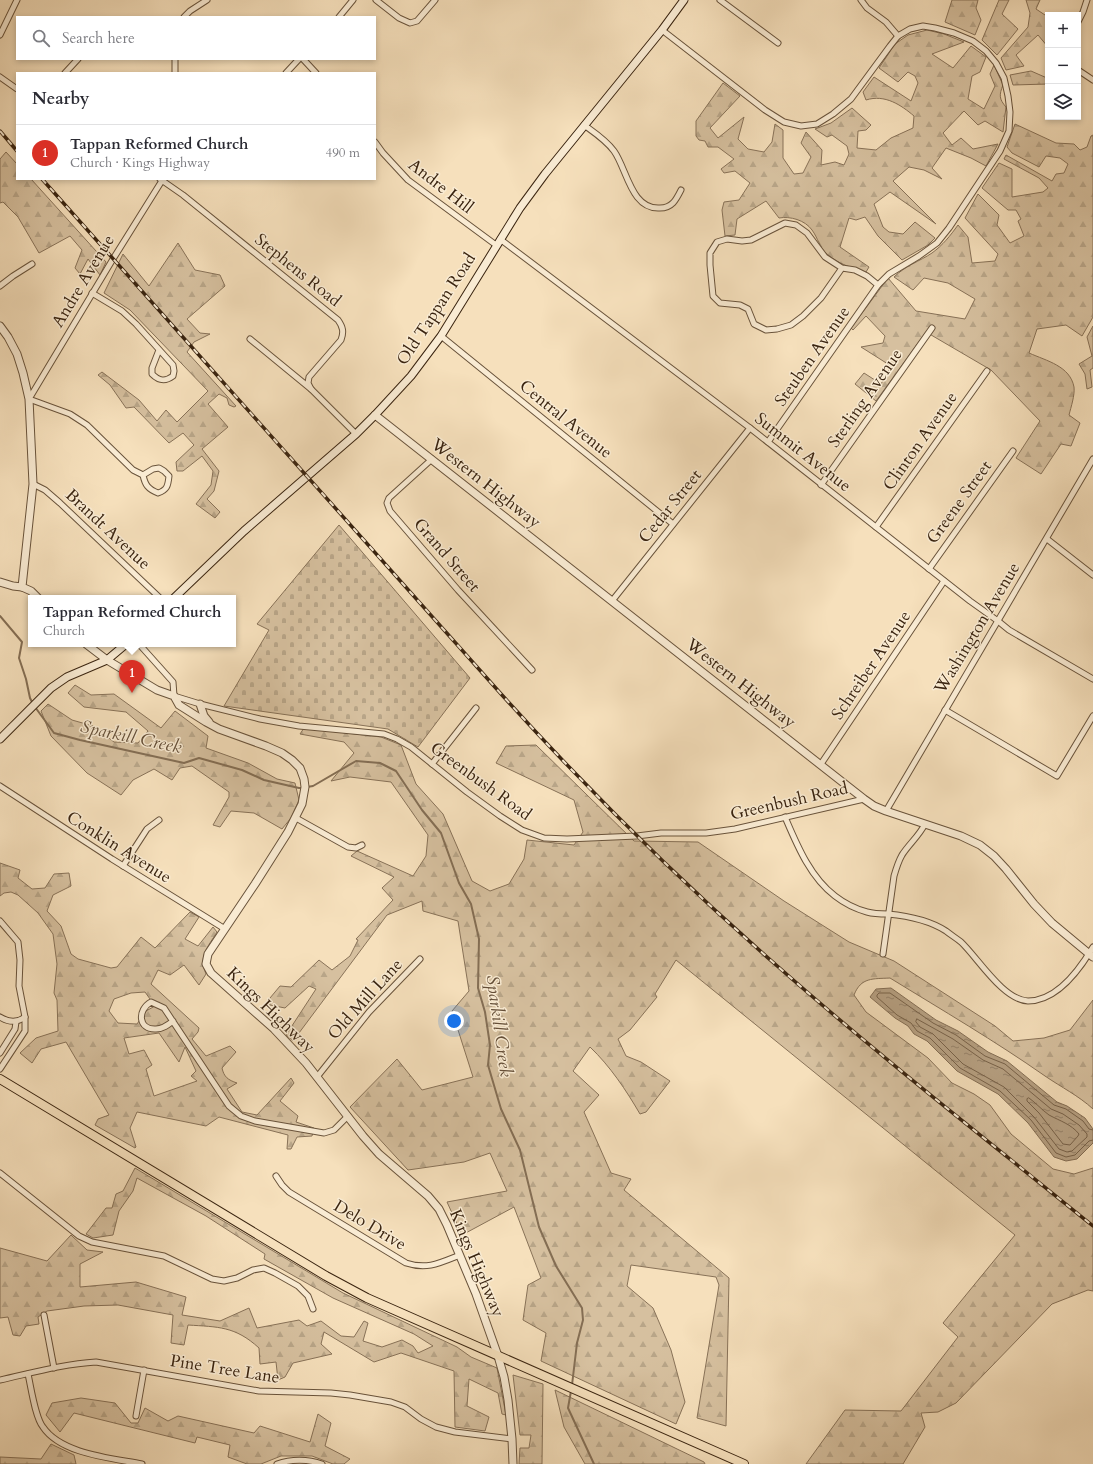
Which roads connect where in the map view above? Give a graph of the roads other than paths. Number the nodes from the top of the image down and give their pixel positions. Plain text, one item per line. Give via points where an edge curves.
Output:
1 (17, 0) edge
2 (207, 0) edge
3 (353, 0) edge
4 (376, 0) edge
5 (435, 0) edge
6 (684, 0) edge
7 (720, 0) edge
8 (861, 0) edge
9 (1087, 0) edge
10 (185, 16) edge
11 (340, 16) edge
12 (1081, 16) edge
13 (662, 30) junction
14 (1, 32) edge
15 (898, 36) junction
16 (778, 43) dead end
17 (77, 60) edge
18 (175, 60) edge
19 (298, 60) edge
20 (304, 60) edge
21 (66, 72) edge
22 (174, 72) edge
23 (287, 72) edge
24 (315, 72) edge
25 (1081, 72) edge
26 (0, 78) edge
27 (1093, 80) edge
28 (16, 88) edge
29 (584, 124) junction
30 (376, 144) edge
31 (160, 180) edge
32 (162, 180) edge
33 (681, 190) dead end
34 (500, 238) junction
35 (496, 245) junction
36 (32, 264) dead end
37 (842, 268) junction
38 (878, 285) junction
39 (0, 286) edge
40 (92, 293) junction
41 (0, 326) edge
42 (932, 328) dead end
43 (441, 336) junction
44 (250, 339) dead end
45 (159, 350) junction
46 (986, 371) dead end
47 (311, 389) junction
48 (29, 399) junction
49 (375, 415) junction
50 (750, 428) junction
51 (356, 434) junction
52 (768, 442) junction
53 (1013, 451) dead end
54 (432, 459) junction
55 (1093, 459) edge
56 (143, 475) junction
57 (34, 484) junction
58 (821, 485) junction
59 (673, 524) junction
60 (876, 527) junction
61 (1047, 539) junction
62 (929, 569) junction
63 (1093, 575) edge
64 (944, 581) junction
65 (0, 582) edge
66 (22, 587) junction
67 (35, 595) edge
68 (157, 595) edge
69 (177, 595) edge
70 (612, 601) junction
71 (998, 621) junction
72 (90, 647) edge
73 (122, 647) edge
74 (142, 647) edge
75 (107, 660) junction
76 (532, 670) dead end
77 (1093, 679) edge
78 (174, 696) junction
79 (200, 704) junction
80 (476, 708) dead end
81 (945, 710) junction
82 (1093, 716) edge
83 (212, 725) junction
84 (0, 739) edge
85 (432, 764) junction
86 (821, 764) junction
87 (0, 786) edge
88 (864, 799) junction
89 (886, 811) junction
90 (785, 817) junction
91 (296, 818) junction
92 (159, 820) dead end
93 (925, 824) junction
94 (362, 845) dead end
95 (123, 866) junction
96 (889, 914) junction
97 (0, 921) edge
98 (225, 929) junction
99 (1093, 947) edge
100 (883, 954) dead end
101 (1091, 955) edge
102 (420, 959) dead end
103 (0, 1017) edge
104 (25, 1017) junction
105 (173, 1021) junction
106 (16, 1022) junction
107 (0, 1053) edge
108 (0, 1069) edge
109 (317, 1077) junction
110 (0, 1079) edge
111 (348, 1116) junction
112 (0, 1173) edge
113 (276, 1176) dead end
114 (460, 1256) junction
115 (313, 1309) dead end
116 (44, 1315) dead end
117 (498, 1356) junction
118 (54, 1368) junction
119 (144, 1370) junction
120 (28, 1374) junction
121 (0, 1380) edge
122 (136, 1416) dead end
123 (512, 1439) junction
124 (142, 1464) edge
125 (277, 1464) edge
126 (322, 1464) edge
127 (513, 1464) edge
128 (744, 1464) edge

1 - 14 street
2 - 10 street
3 - 11 street
4 - 5 street via 399,18 410,23 417,21
6 - 13 street, Old Tappan Road
7 - 16 street
8 - 15 street
9 - 12 street
13 - 15 street via 764,110 784,122 801,126 817,124 851,99
13 - 29 street, Old Tappan Road
15 - 38 street, Steuben Avenue via 910,29 923,26 936,28 973,42 986,51 1004,78 1010,112 1009,131 1000,151 937,244 889,274
17 - 21 street
18 - 22 street
19 - 23 street
20 - 24 street
25 - 27 street
26 - 28 street
29 - 33 street via 616,153 635,194 644,204 654,209 667,208 676,201
29 - 34 street, Old Tappan Road via 543,176
30 - 35 street, Andre Hill via 382,154 408,180
31 - 40 street, Andre Avenue
32 - 47 street, Stephens Road via 342,325 343,335 340,340 309,377
34 - 35 street, Old Tappan Road
34 - 50 street, Summit Avenue
35 - 43 street, Old Tappan Road
36 - 39 street
37 - 37 street via 825,257 807,233 785,223 752,240 727,239 717,242 710,253 713,296 720,302 748,309 754,324 766,330 791,325 804,316 821,298
37 - 38 street via 855,270
38 - 52 street, Steuben Avenue
40 - 45 street via 122,311
40 - 48 street, Andre Avenue
41 - 48 street via 17,354
42 - 58 street, Sterling Avenue
43 - 49 street, Old Tappan Road via 411,376
43 - 59 street, Central Avenue
44 - 47 street
45 - 45 street via 173,365 173,376 164,380 158,380 152,374
46 - 60 street, Clinton Avenue
47 - 51 street
48 - 56 street via 70,414 87,425 133,470
48 - 57 street
49 - 51 street, Old Tappan Road
49 - 54 street, Western Highway
50 - 52 street, Summit Avenue
50 - 59 street, Cedar Street
51 - 69 street, Old Tappan Road via 244,531
52 - 58 street, Summit Avenue
53 - 62 street, Greene Street
54 - 70 street, Western Highway
54 - 76 street, Grand Street via 389,498 387,503 390,511
55 - 61 street, Washington Avenue
56 - 56 street via 145,485 150,490 158,493 164,491 168,485 169,476 159,468
57 - 66 street
57 - 68 street, Brandt Avenue via 60,503
58 - 60 street, Summit Avenue
59 - 70 street, Cedar Street
60 - 62 street, Summit Avenue
61 - 63 street
61 - 71 street, Washington Avenue
62 - 64 street, Summit Avenue
64 - 71 street, Summit Avenue
64 - 86 street, Schreiber Avenue
65 - 66 street
66 - 67 street
70 - 86 street, Western Highway
71 - 77 street, Summit Avenue
71 - 81 street, Washington Avenue
72 - 75 street, Kings Highway
73 - 75 street
74 - 78 street via 173,682
75 - 78 street, Kings Highway via 162,693
75 - 84 street via 67,677 52,688
78 - 79 street, Greenbush Road
78 - 83 street, Kings Highway via 179,704
79 - 83 street via 204,716
79 - 85 street, Greenbush Road via 260,720 384,734 410,747
80 - 85 street
81 - 82 street via 1057,776
81 - 89 street, Washington Avenue
83 - 91 street, Kings Highway via 282,753 300,768 304,787 302,804
85 - 90 street, Greenbush Road via 500,816 522,830 544,838 706,833
86 - 88 street, Western Highway
87 - 95 street, Conklin Avenue
88 - 89 street, Western Highway
88 - 90 street, Greenbush Road
89 - 93 street, Western Highway
90 - 96 street via 807,863 834,896 869,913
91 - 94 street via 348,847 356,848
91 - 98 street, Kings Highway
92 - 95 street via 147,828
93 - 96 street via 903,855 894,876
93 - 101 street, Western Highway via 960,836 989,852 1052,923
95 - 98 street, Conklin Avenue
96 - 100 street
96 - 101 street via 929,922 945,930 961,942 1005,990 1017,998 1028,1001 1043,998 1058,990
97 - 104 street via 18,942 19,986
98 - 109 street, Kings Highway via 208,954 206,964 211,973 274,1029
99 - 101 street
102 - 109 street, Old Mill Lane via 369,1012
103 - 106 street
104 - 106 street
104 - 108 street via 25,1031
105 - 105 street via 164,1008 151,1002 145,1005 141,1012 144,1025 155,1029
105 - 111 street via 229,1106 241,1116 255,1121 324,1133 334,1130
106 - 107 street via 15,1029
109 - 111 street, Kings Highway
110 - 117 main road via 347,1287 383,1306
111 - 114 street, Kings Highway via 379,1154 428,1196 439,1209
112 - 115 street via 79,1236 92,1242 164,1256 212,1279 224,1281 264,1268 298,1286 308,1296
113 - 114 street, Delo Drive via 289,1192 406,1263 427,1267
114 - 117 street, Kings Highway
116 - 118 street
117 - 123 street, Kings Highway via 504,1377
117 - 128 main road
118 - 119 street, Pine Tree Lane via 96,1362
118 - 120 street, Pine Tree Lane
119 - 122 street
119 - 123 street, Pine Tree Lane via 258,1391 331,1393 384,1401 406,1407 436,1427
120 - 121 street, Pine Tree Lane
120 - 124 street via 42,1426 51,1436 77,1450
123 - 127 street, Kings Highway
125 - 126 street via 303,1460

